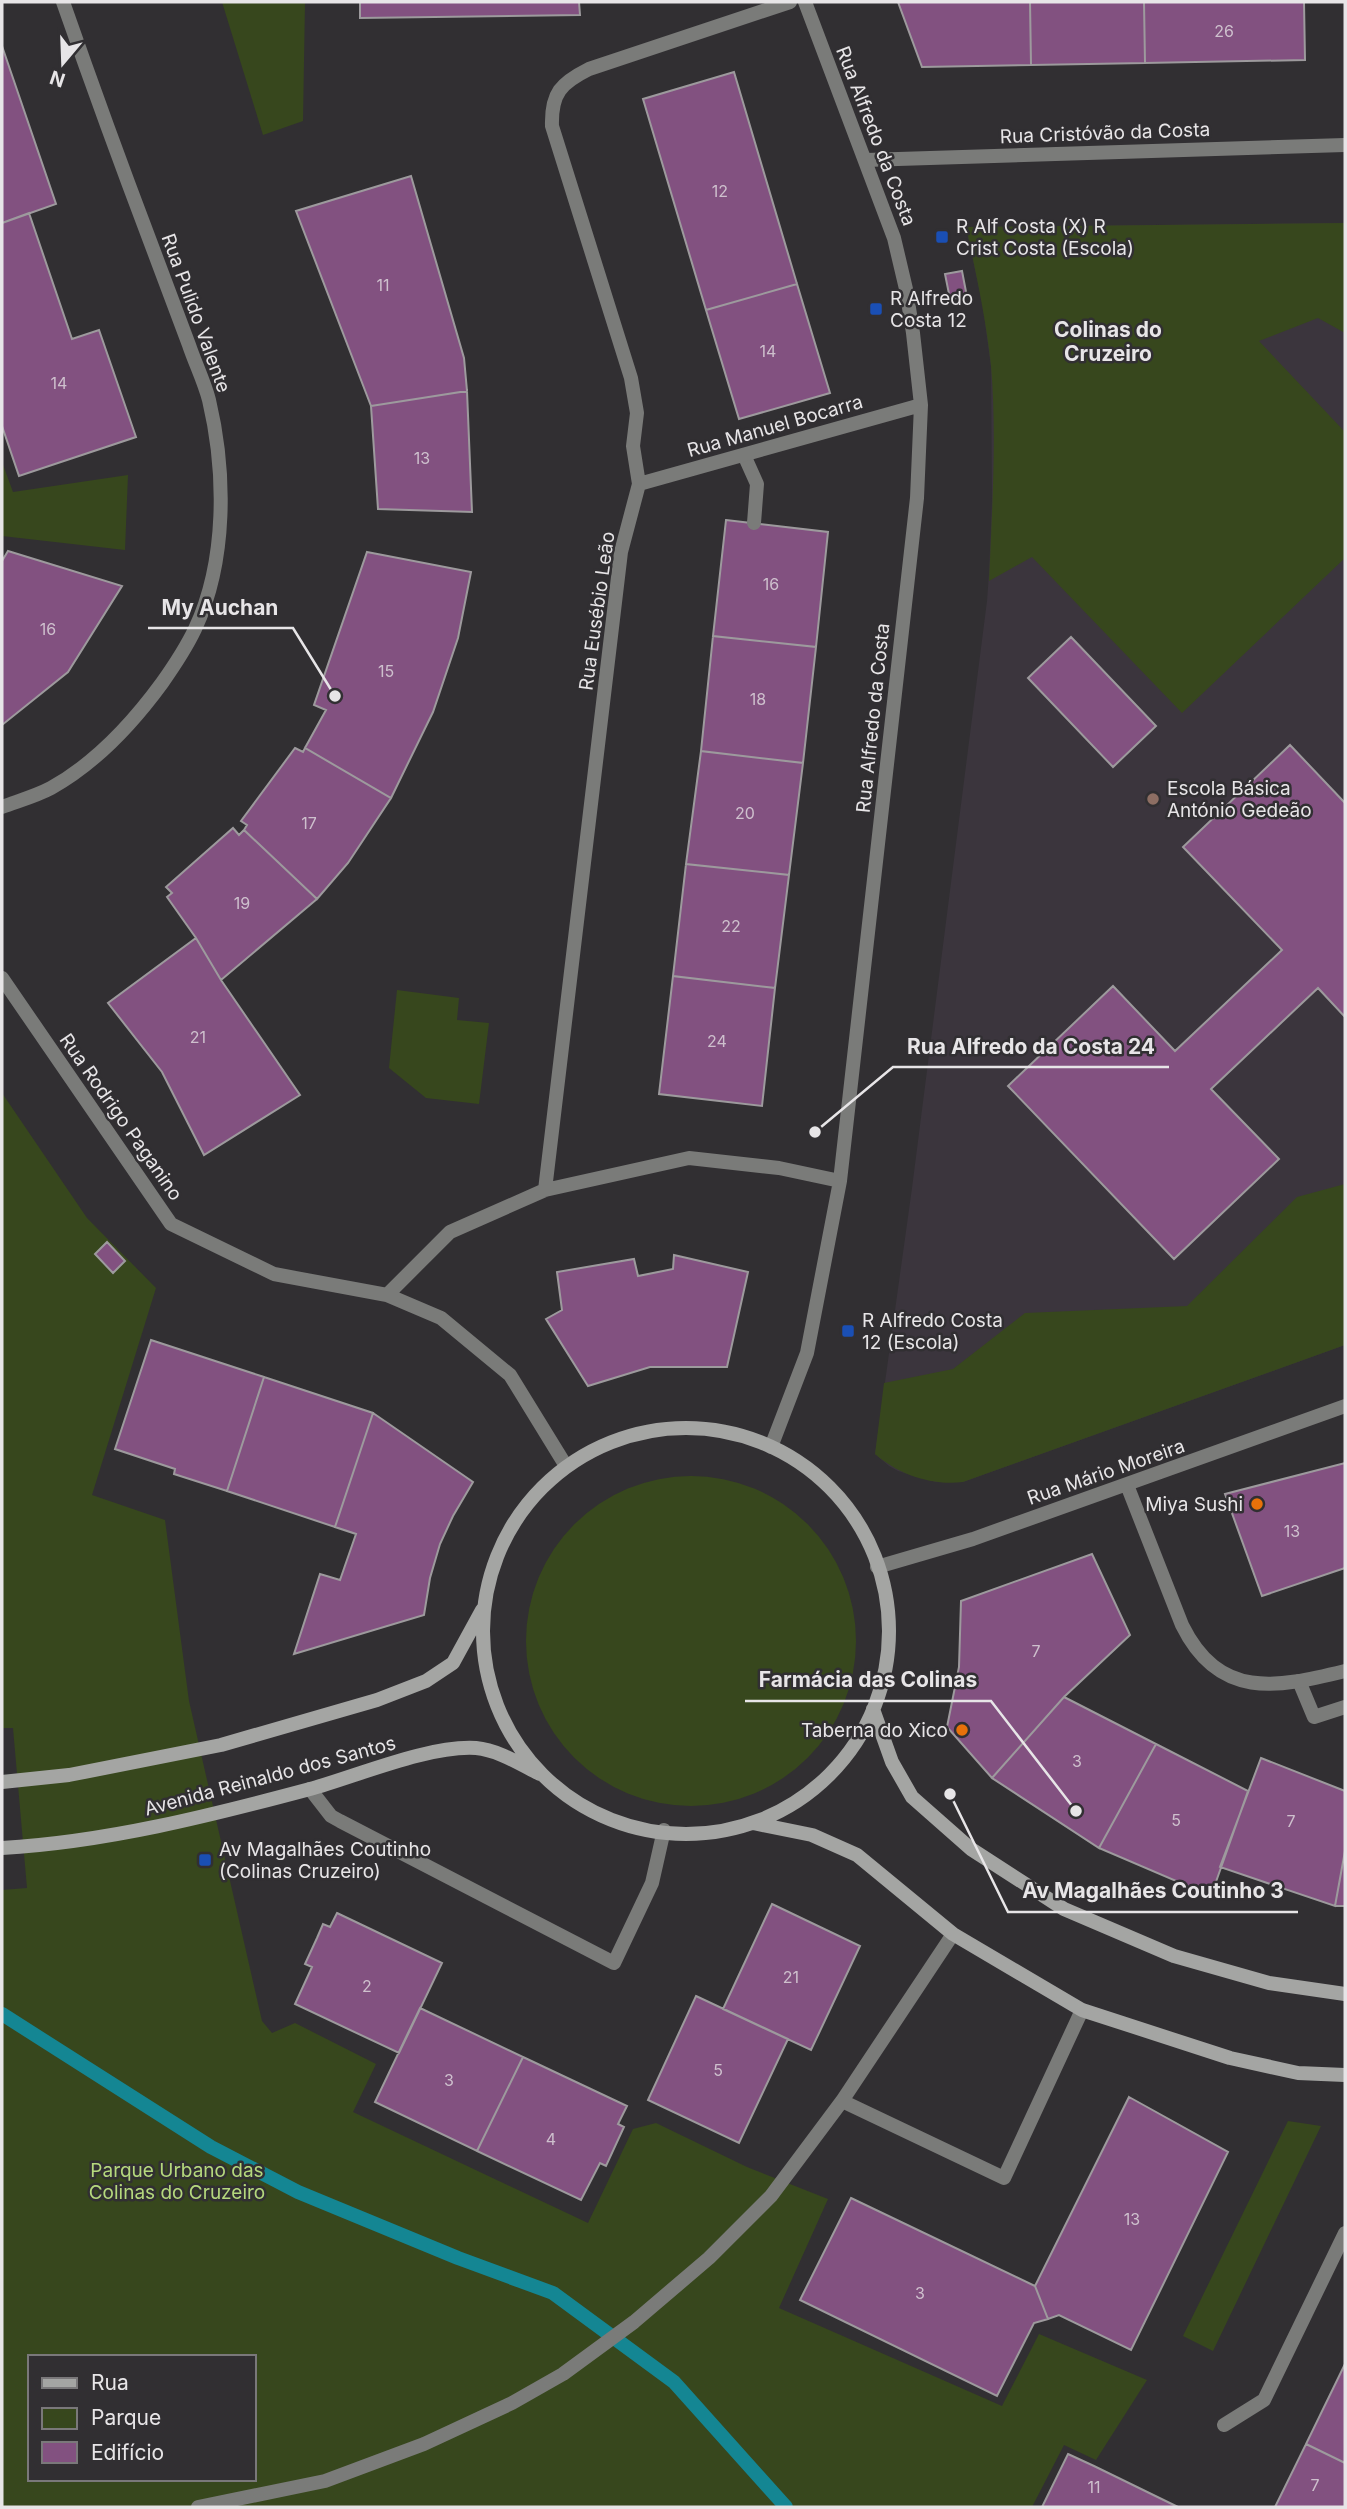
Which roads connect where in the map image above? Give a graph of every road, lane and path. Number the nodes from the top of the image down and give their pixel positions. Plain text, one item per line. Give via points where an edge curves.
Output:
1 (63, 2) edge
2 (790, 2) edge
3 (805, 2) edge
4 (1345, 145) edge
5 (866, 160) junction
6 (921, 405) junction
7 (744, 455) junction
8 (639, 484) junction
9 (754, 523) dead end
10 (2, 807) edge
11 (2, 978) edge
12 (840, 1181) junction
13 (545, 1190) junction
14 (387, 1295) junction
15 (1345, 1406) edge
16 (771, 1447) junction
17 (566, 1466) junction
18 (1127, 1485) junction
19 (877, 1567) junction
20 (482, 1608) junction
21 (1345, 1671) edge
22 (1299, 1681) junction
23 (1345, 1707) edge
24 (873, 1709) junction
25 (542, 1775) junction
26 (2, 1782) edge
27 (310, 1789) junction
28 (751, 1822) junction
29 (664, 1830) junction
30 (2, 1848) edge
31 (953, 1934) junction
32 (1345, 1994) edge
33 (1082, 2010) junction
34 (1345, 2075) edge
35 (842, 2101) junction
36 (1345, 2233) edge
37 (1224, 2426) dead end
38 (198, 2507) edge

1 - 10 street, Rua Pulido Valente via 208,398 218,464 218,540 212,578 195,629 129,725 102,752 50,789
2 - 8 street, Rua Eusébio Leão via 589,69 562,86 554,101 552,126 631,378
3 - 5 street, Rua Alfredo da Costa
4 - 5 street, Rua Cristóvão da Costa
5 - 6 street, Rua Alfredo da Costa via 894,238 906,289
6 - 7 street, Rua Manuel Bocarra
6 - 12 street, Rua Alfredo da Costa via 915,512
7 - 8 street, Rua Manuel Bocarra
7 - 9 street via 757,484
8 - 13 street, Rua Eusébio Leão via 621,552
11 - 14 street, Rua Rodrigo Paganino via 171,1224 274,1274
12 - 13 street via 779,1168 689,1158
12 - 16 street, Rua Alfredo da Costa via 807,1353
13 - 14 street via 450,1232
14 - 17 street, Rua Rodrigo Paganino via 440,1318 510,1375
15 - 18 street, Rua Mário Moreira
16 - 17 main road via 697,1427 644,1430 594,1448
16 - 19 main road via 798,1460 838,1495 868,1539
17 - 20 main road via 550,1477 515,1517 493,1560
18 - 19 street, Rua Mário Moreira
18 - 22 street via 1192,1646 1210,1666 1232,1678 1257,1684
19 - 24 main road via 885,1590 889,1643
20 - 25 main road via 483,1657 492,1695 508,1730
20 - 26 main road via 453,1663 426,1681 377,1700 221,1745 69,1775
21 - 22 street
22 - 23 street via 1314,1717
24 - 28 main road via 853,1752 835,1777 789,1809
24 - 32 main road via 892,1762 912,1797 971,1849 1064,1909 1174,1956 1269,1983
25 - 27 main road, Avenida Reinaldo dos Santos via 499,1753 476,1748 443,1750
25 - 29 main road via 587,1808 640,1828
27 - 29 street via 331,1816 614,1963 652,1883
27 - 30 main road, Avenida Reinaldo dos Santos via 116,1836
28 - 29 main road via 696,1832
28 - 31 main road via 812,1835 857,1855
31 - 33 main road
31 - 35 street
33 - 34 main road via 1230,2058 1298,2073
33 - 35 street via 1004,2178
35 - 38 street via 771,2196 709,2258 635,2322 563,2374 437,2438 350,2472
36 - 37 street via 1264,2400

